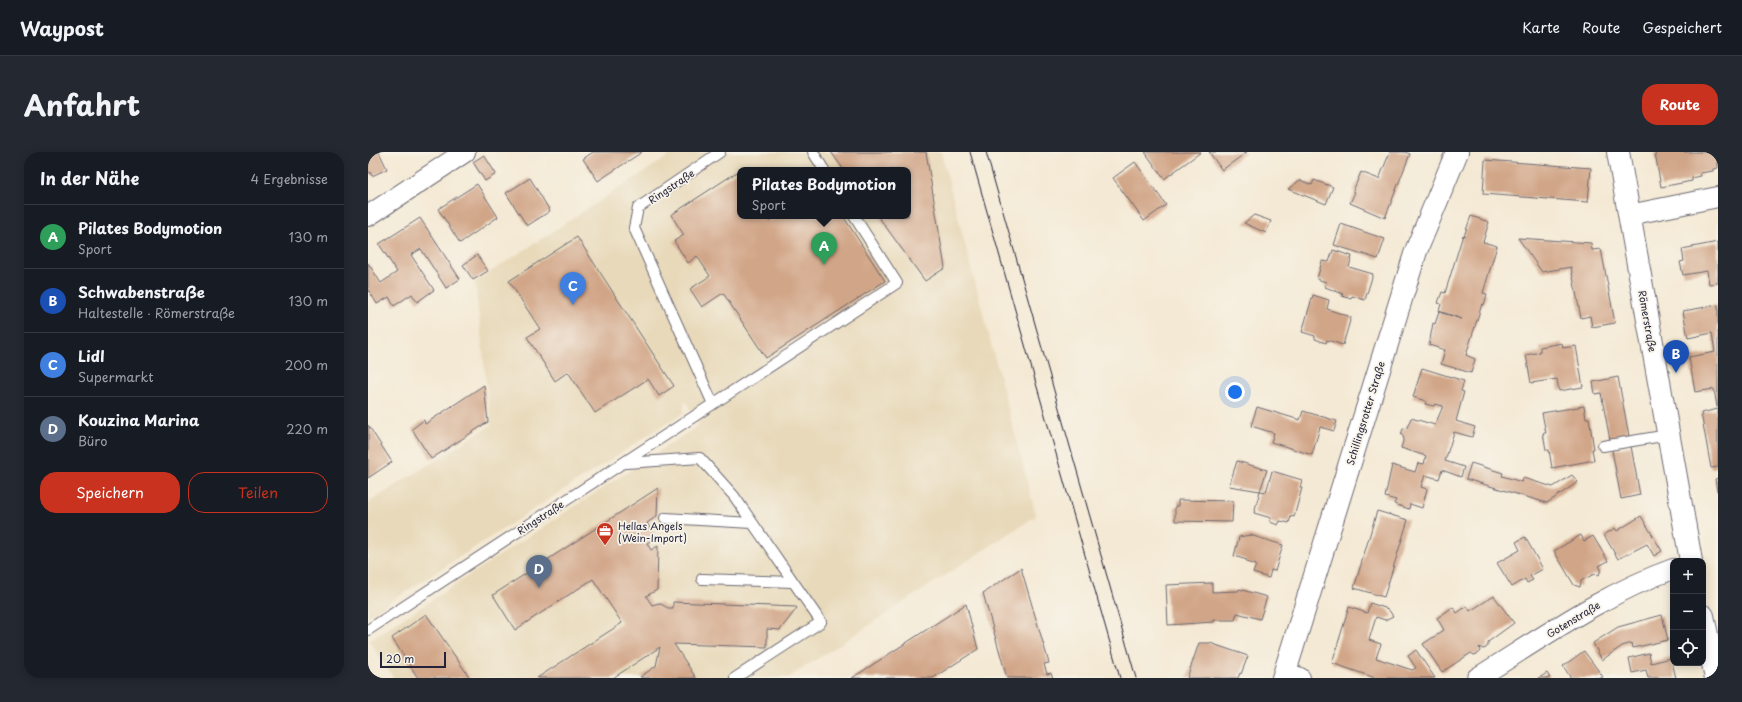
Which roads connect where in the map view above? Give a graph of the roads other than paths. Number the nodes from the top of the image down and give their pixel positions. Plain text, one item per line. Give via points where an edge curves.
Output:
1 (465, 152) edge
2 (720, 152) edge
3 (813, 152) edge
4 (1618, 152) edge
5 (1452, 154) edge
6 (822, 167) edge
7 (1718, 197) edge
8 (1629, 214) junction
9 (368, 216) edge
10 (856, 219) edge
11 (713, 404) junction
12 (1668, 435) junction
13 (1603, 446) dead end
14 (624, 463) junction
15 (665, 518) dead end
16 (752, 523) junction
17 (1690, 558) edge
18 (1670, 570) edge
19 (702, 579) dead end
20 (792, 582) junction
21 (368, 630) edge
22 (1706, 630) edge
23 (1289, 676) edge
24 (735, 678) edge
25 (1477, 678) edge
26 (1716, 678) edge

1 - 9 street
2 - 11 lane, Ringstraße via 638,208 634,228
3 - 6 lane
4 - 8 street, Römerstraße
5 - 23 street, Schillingsrotter Straße via 1416,251
7 - 8 street
8 - 12 street, Römerstraße
10 - 11 lane, Ringstraße via 897,283
11 - 14 lane, Ringstraße
12 - 13 lane
12 - 17 street, Römerstraße
14 - 16 lane via 700,458 734,496
14 - 21 lane, Ringstraße
15 - 16 lane
16 - 20 lane
18 - 25 street, Gotenstraße via 1626,588
19 - 20 lane
20 - 24 lane via 821,622
22 - 26 street

